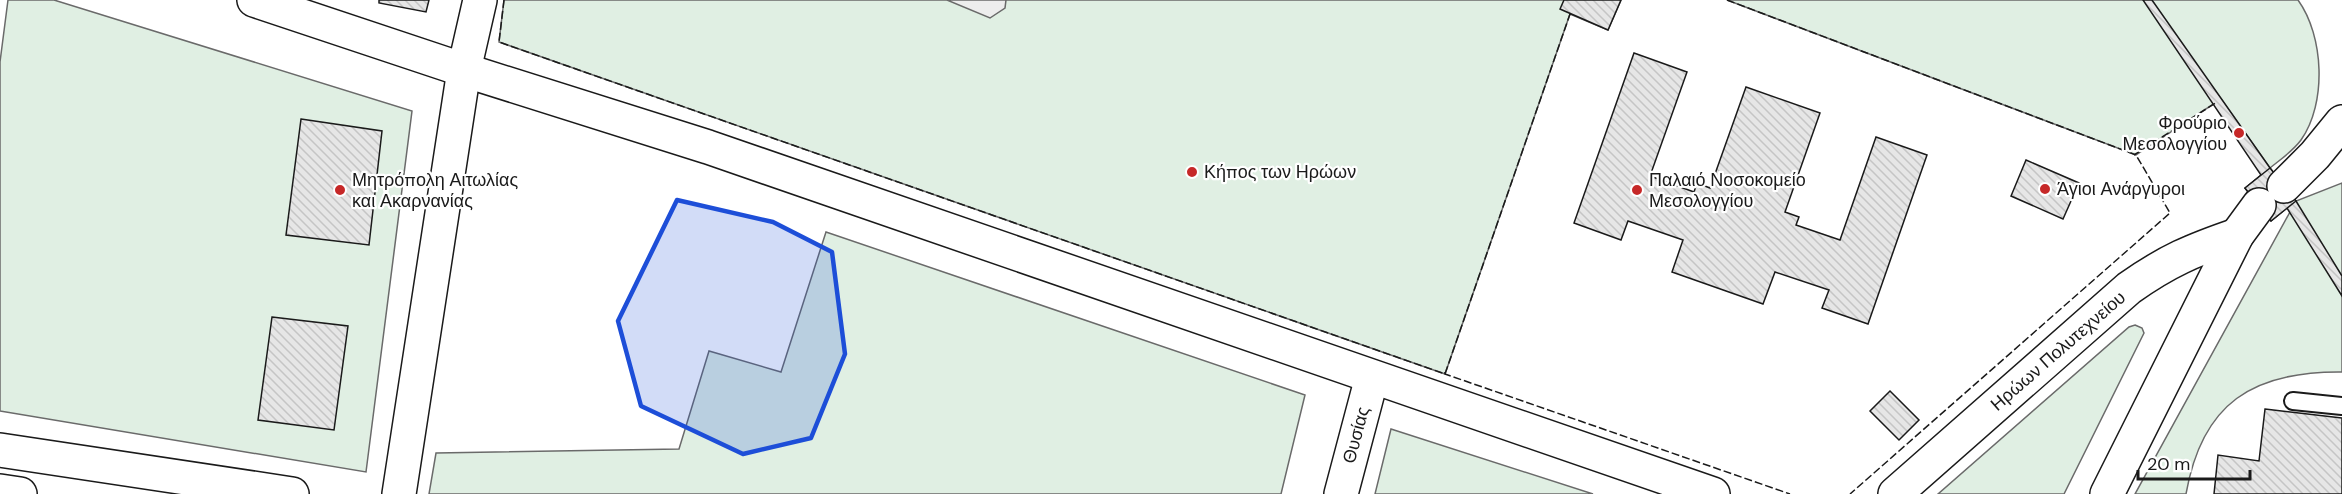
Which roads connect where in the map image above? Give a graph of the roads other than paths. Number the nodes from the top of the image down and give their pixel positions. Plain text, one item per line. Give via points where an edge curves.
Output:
1 (254, 0) edge
2 (480, 0) edge
3 (464, 70) junction
4 (2342, 122) edge
5 (2237, 235) junction
6 (1372, 377) junction
7 (2293, 401) dead end
8 (2342, 406) edge
9 (0, 450) edge
10 (0, 491) edge
11 (20, 494) edge
12 (292, 494) edge
13 (399, 494) edge
14 (1341, 494) edge
15 (1713, 494) edge
16 (1895, 494) edge
17 (2107, 494) edge

1 - 3 street
2 - 3 street
3 - 6 street via 708,147
3 - 13 street
4 - 5 street
5 - 16 street, Ηρώων Πολυτεχνείου via 2187,252 2129,288
5 - 17 street
6 - 14 street, Θυσίας
6 - 15 street
7 - 8 lane
9 - 12 street
10 - 11 street

